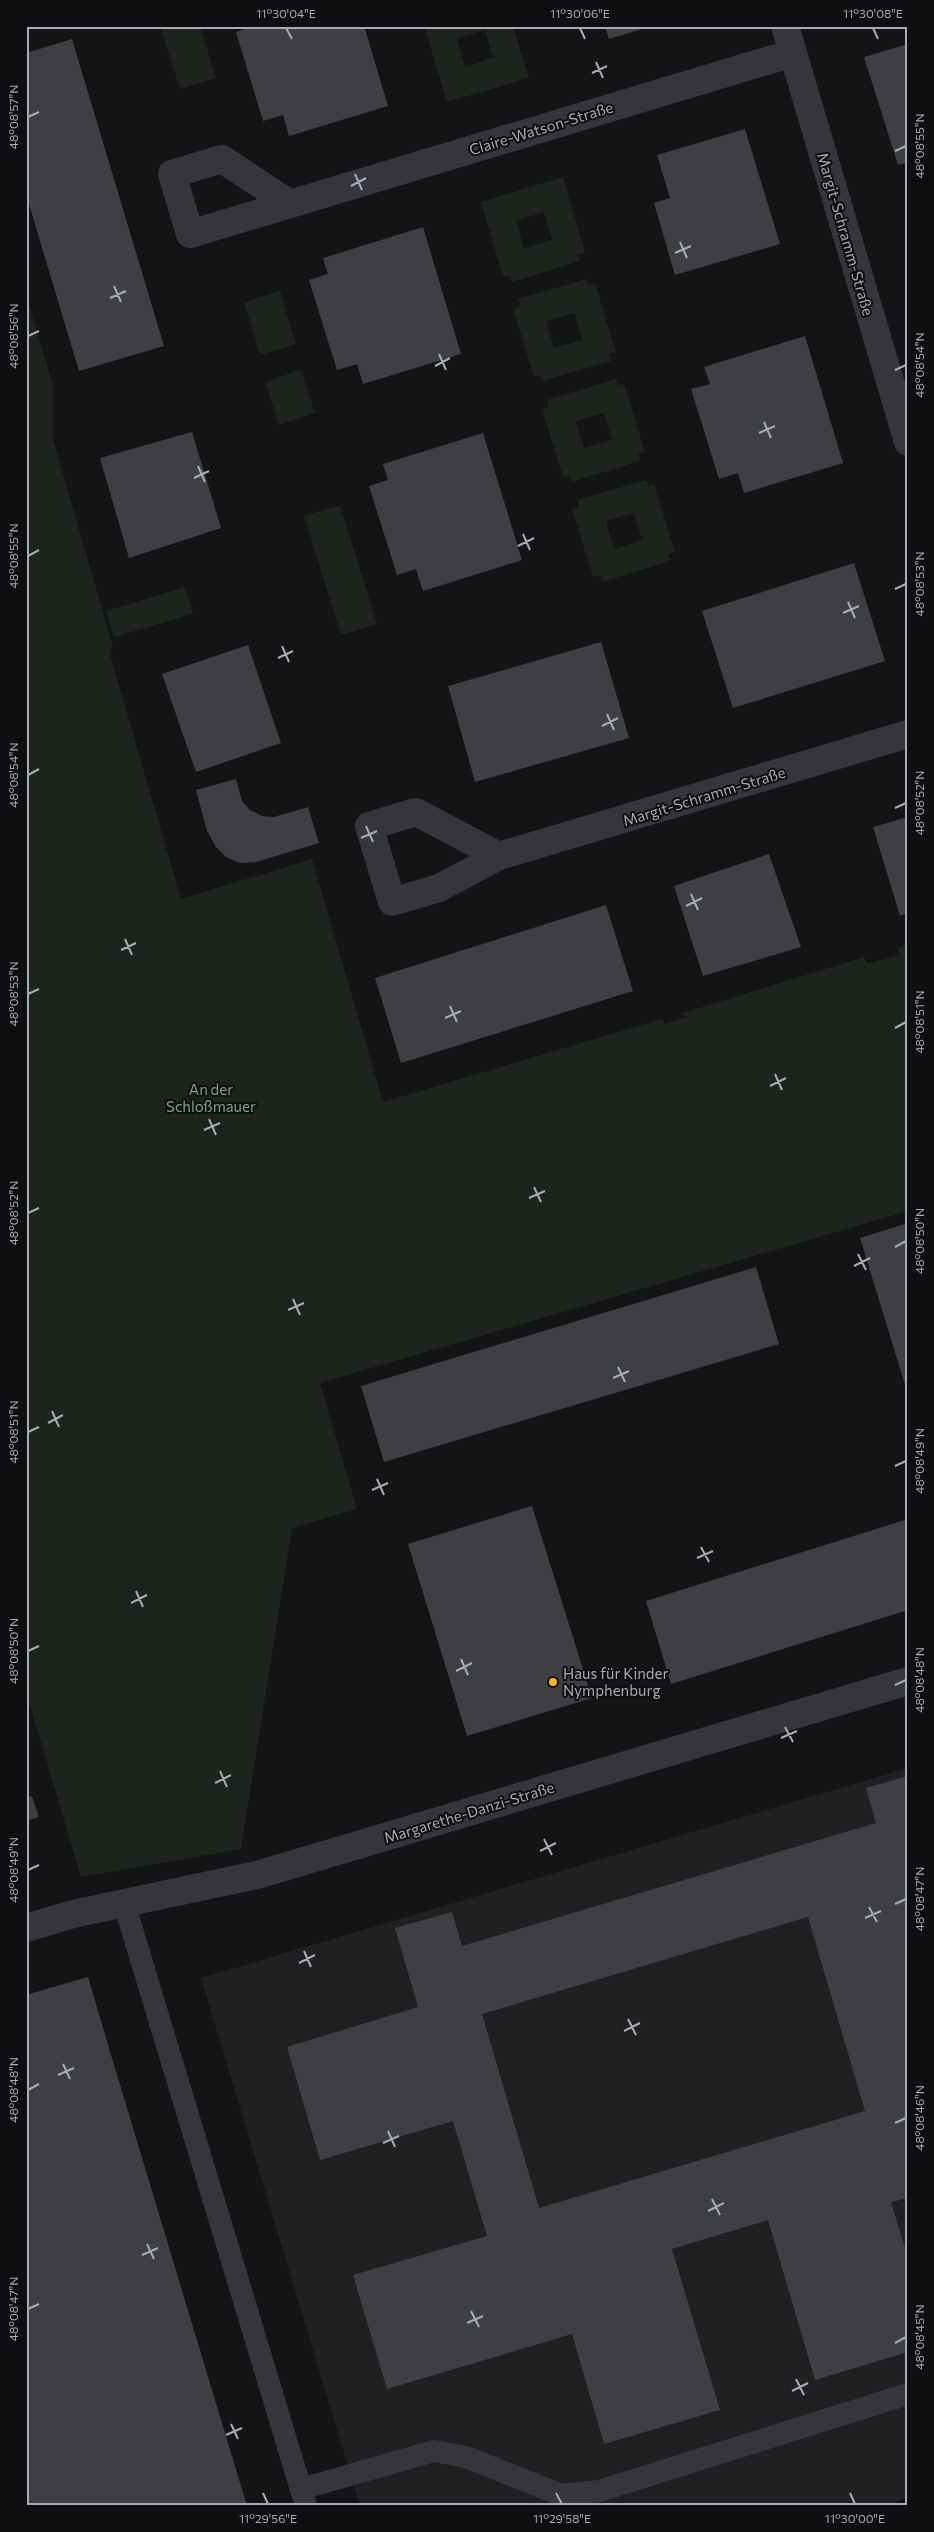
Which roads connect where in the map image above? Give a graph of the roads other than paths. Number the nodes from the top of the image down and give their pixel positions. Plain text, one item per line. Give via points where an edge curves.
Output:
1 (785, 26) edge
2 (793, 53) junction
3 (290, 204) dead end
4 (908, 442) edge
5 (908, 734) edge
6 (499, 856) dead end
7 (908, 1681) edge
8 (124, 1903) junction
9 (26, 1928) edge
10 (908, 2394) edge
11 (304, 2498) edge

1 - 2 street, Margit-Schramm-Straße
2 - 3 street, Claire-Watson-Straße
2 - 4 street, Margit-Schramm-Straße
5 - 6 street, Margit-Schramm-Straße
7 - 8 street, Margarethe-Danzi-Straße via 257,1875
8 - 9 street, Margarethe-Danzi-Straße
8 - 11 lane
10 - 11 lane via 599,2491 560,2495 466,2457 434,2451

